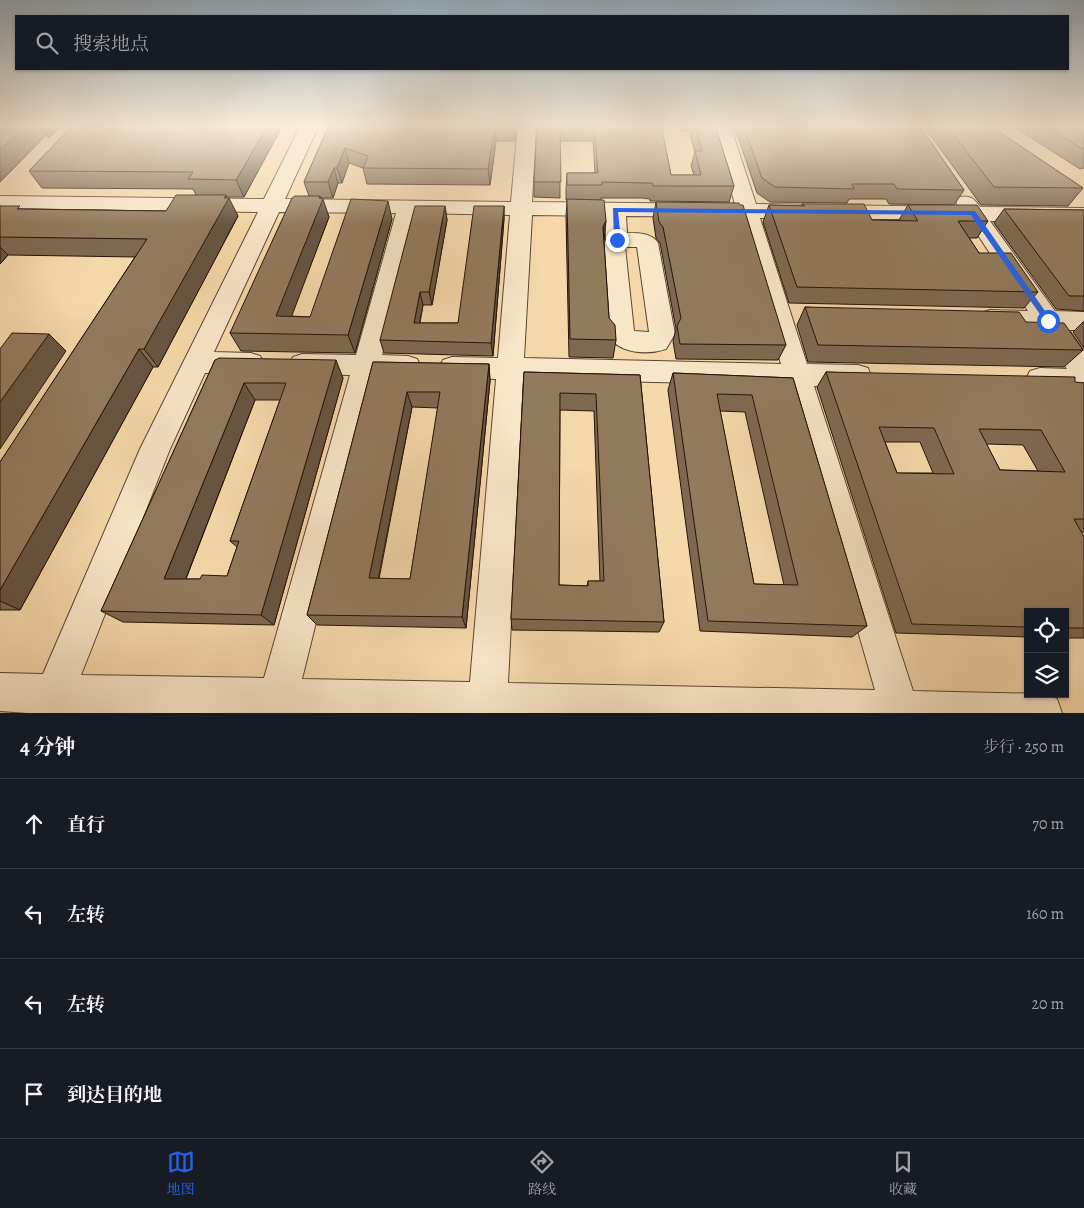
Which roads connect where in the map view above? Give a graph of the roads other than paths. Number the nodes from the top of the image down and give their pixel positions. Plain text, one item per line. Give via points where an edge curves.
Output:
1 (295, 158) edge
2 (525, 158) edge
3 (731, 158) edge
4 (956, 189) edge
5 (0, 202) edge
6 (272, 206) junction
7 (408, 207) junction
8 (522, 209) junction
9 (615, 210) junction
10 (747, 211) junction
11 (973, 213) junction
12 (1084, 215) edge
13 (617, 240) dead end
14 (968, 319) edge
15 (1048, 321) junction
16 (1084, 321) edge
17 (197, 362) junction
18 (366, 365) junction
19 (511, 368) junction
20 (1084, 372) edge
21 (797, 374) junction
22 (886, 376) edge
23 (1015, 379) edge
24 (1084, 380) edge
25 (0, 692) edge
26 (278, 698) junction
27 (488, 702) junction
28 (50, 703) edge
29 (900, 710) junction
30 (1043, 713) edge

1 - 6 street
2 - 8 street
3 - 10 street
4 - 11 street
5 - 6 street
6 - 7 street
6 - 17 street
7 - 8 street
7 - 18 street
8 - 9 street
8 - 19 street
9 - 10 street
9 - 13 street
10 - 11 street
10 - 21 street via 789,315
11 - 12 street
11 - 15 street
14 - 15 street
15 - 16 street
15 - 20 street
17 - 18 street
17 - 28 street via 155,449
18 - 19 street
18 - 26 street
19 - 21 street
19 - 27 street
21 - 22 street
21 - 29 street
23 - 24 street
25 - 28 street
26 - 27 street
26 - 28 street
27 - 29 street
29 - 30 street

